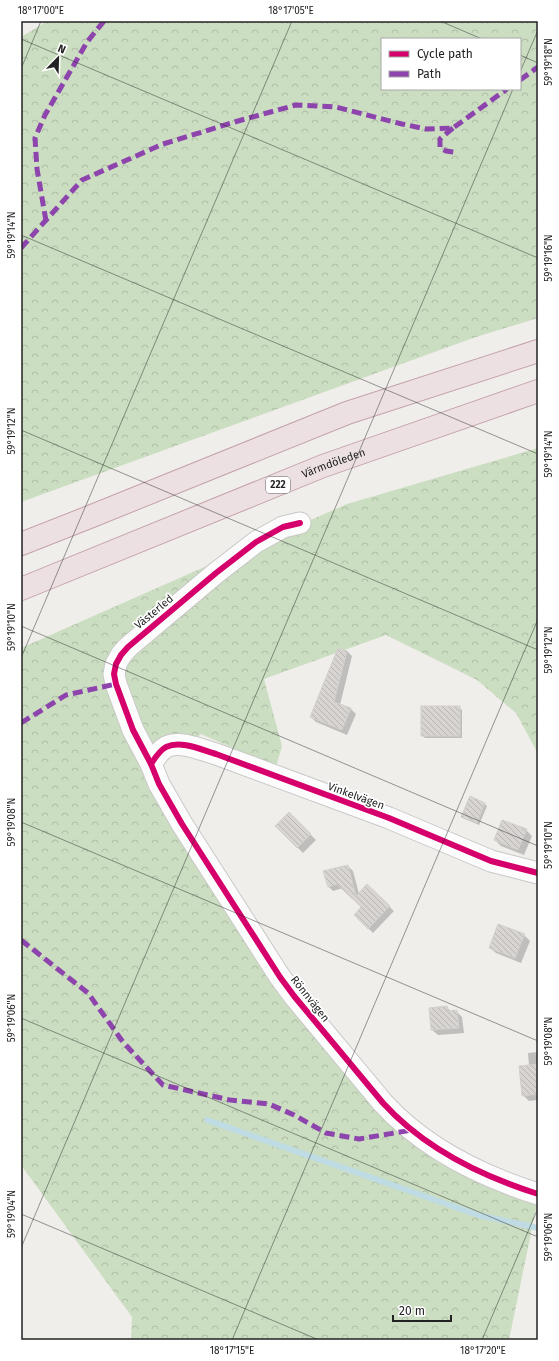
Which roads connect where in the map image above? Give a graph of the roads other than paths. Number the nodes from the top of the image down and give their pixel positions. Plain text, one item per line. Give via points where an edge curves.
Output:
1 (538, 351) edge
2 (538, 391) edge
3 (300, 523) dead end
4 (21, 544) edge
5 (21, 589) edge
6 (151, 764) junction
7 (538, 873) edge
8 (538, 1194) edge

1 - 4 highway via 347,413
2 - 5 highway, Värmdöleden / 222 via 323,466
3 - 6 street, Västerled via 283,527 256,542 121,655 114,674 116,684 133,730
6 - 7 street, Vinkelvägen via 158,753 166,748 175,745 188,746 389,818 491,860
6 - 8 street, Rönnvägen via 159,784 186,830 280,977 398,1120 431,1145 460,1162

